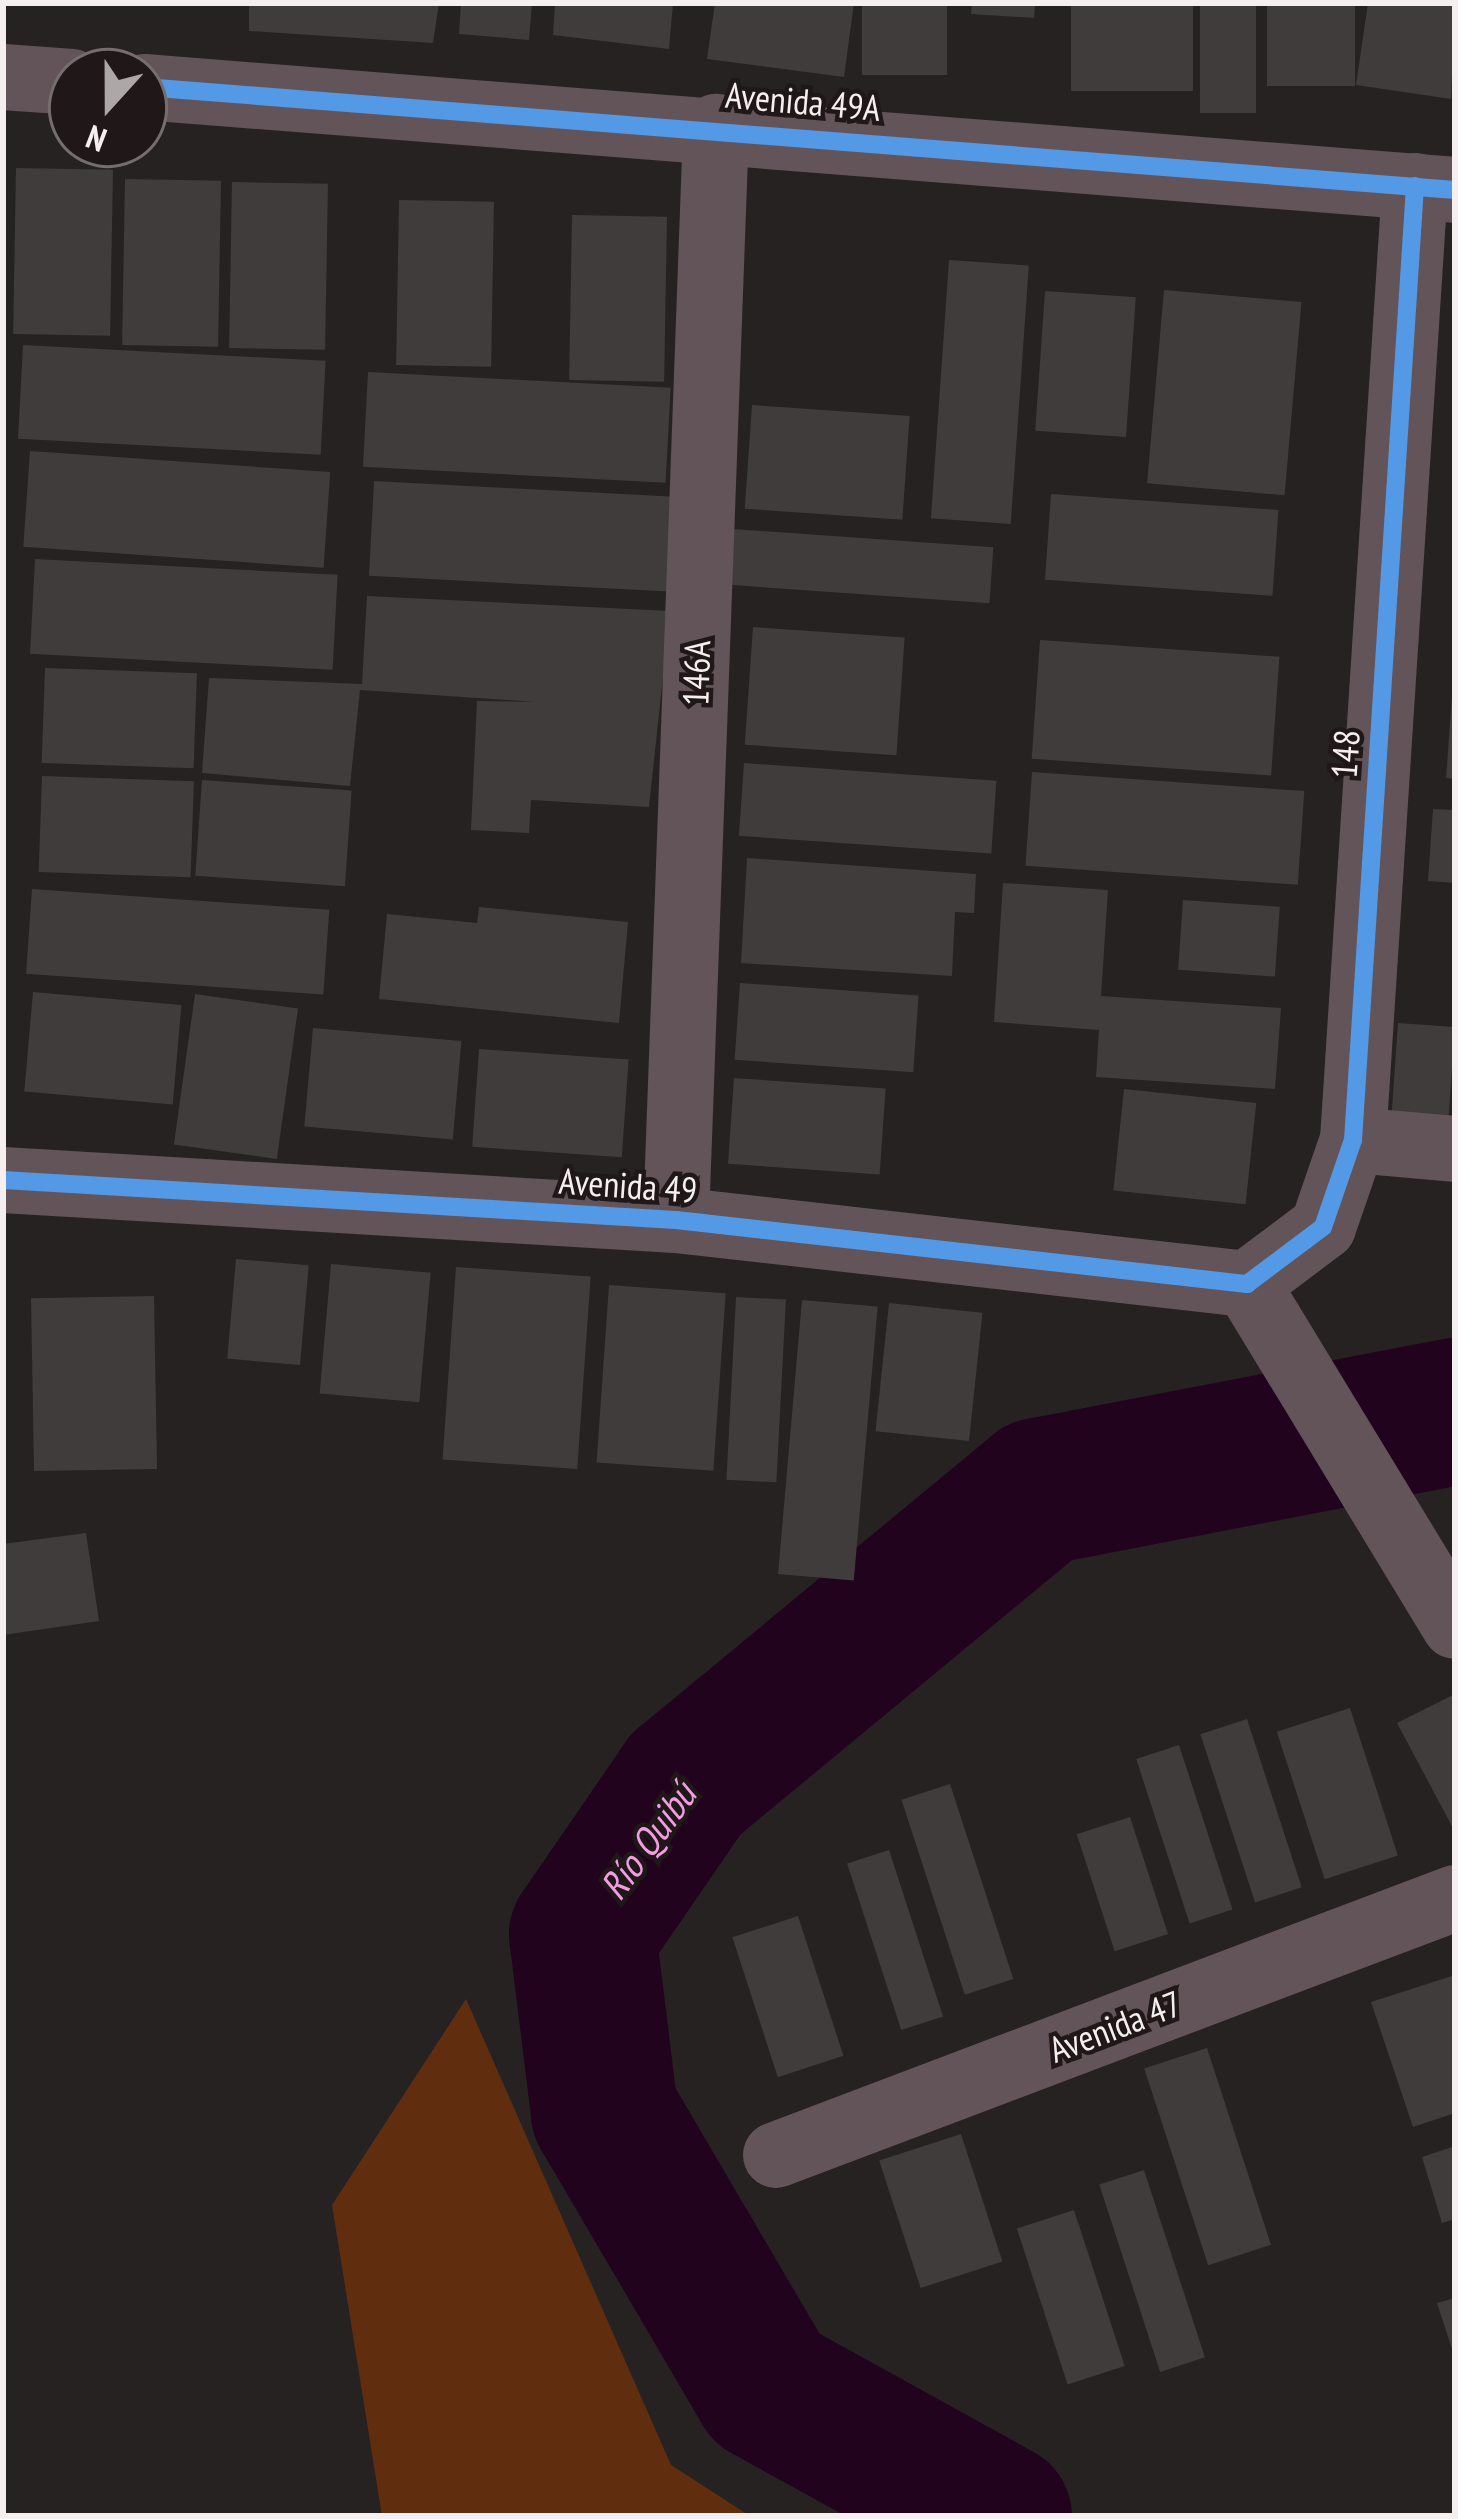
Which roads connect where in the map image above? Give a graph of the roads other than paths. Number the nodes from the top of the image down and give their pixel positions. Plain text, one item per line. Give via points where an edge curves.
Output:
1 (3, 77) edge
2 (48, 80) edge
3 (168, 89) edge
4 (716, 127) junction
5 (1435, 188) edge
6 (1353, 1141) junction
7 (1455, 1149) edge
8 (3, 1180) edge
9 (676, 1220) junction
10 (1246, 1284) junction
11 (1455, 1626) edge
12 (1455, 1898) edge
13 (776, 2155) dead end

1 - 2 street
3 - 4 street, Avenida 49A
4 - 5 street, Avenida 49A
4 - 9 street, 146A
5 - 6 street, 148
6 - 7 street
6 - 10 street, 148 via 1322,1227
8 - 9 street, Avenida 49
9 - 10 street, Avenida 49
10 - 11 street via 1302,1364
12 - 13 street, Avenida 47

